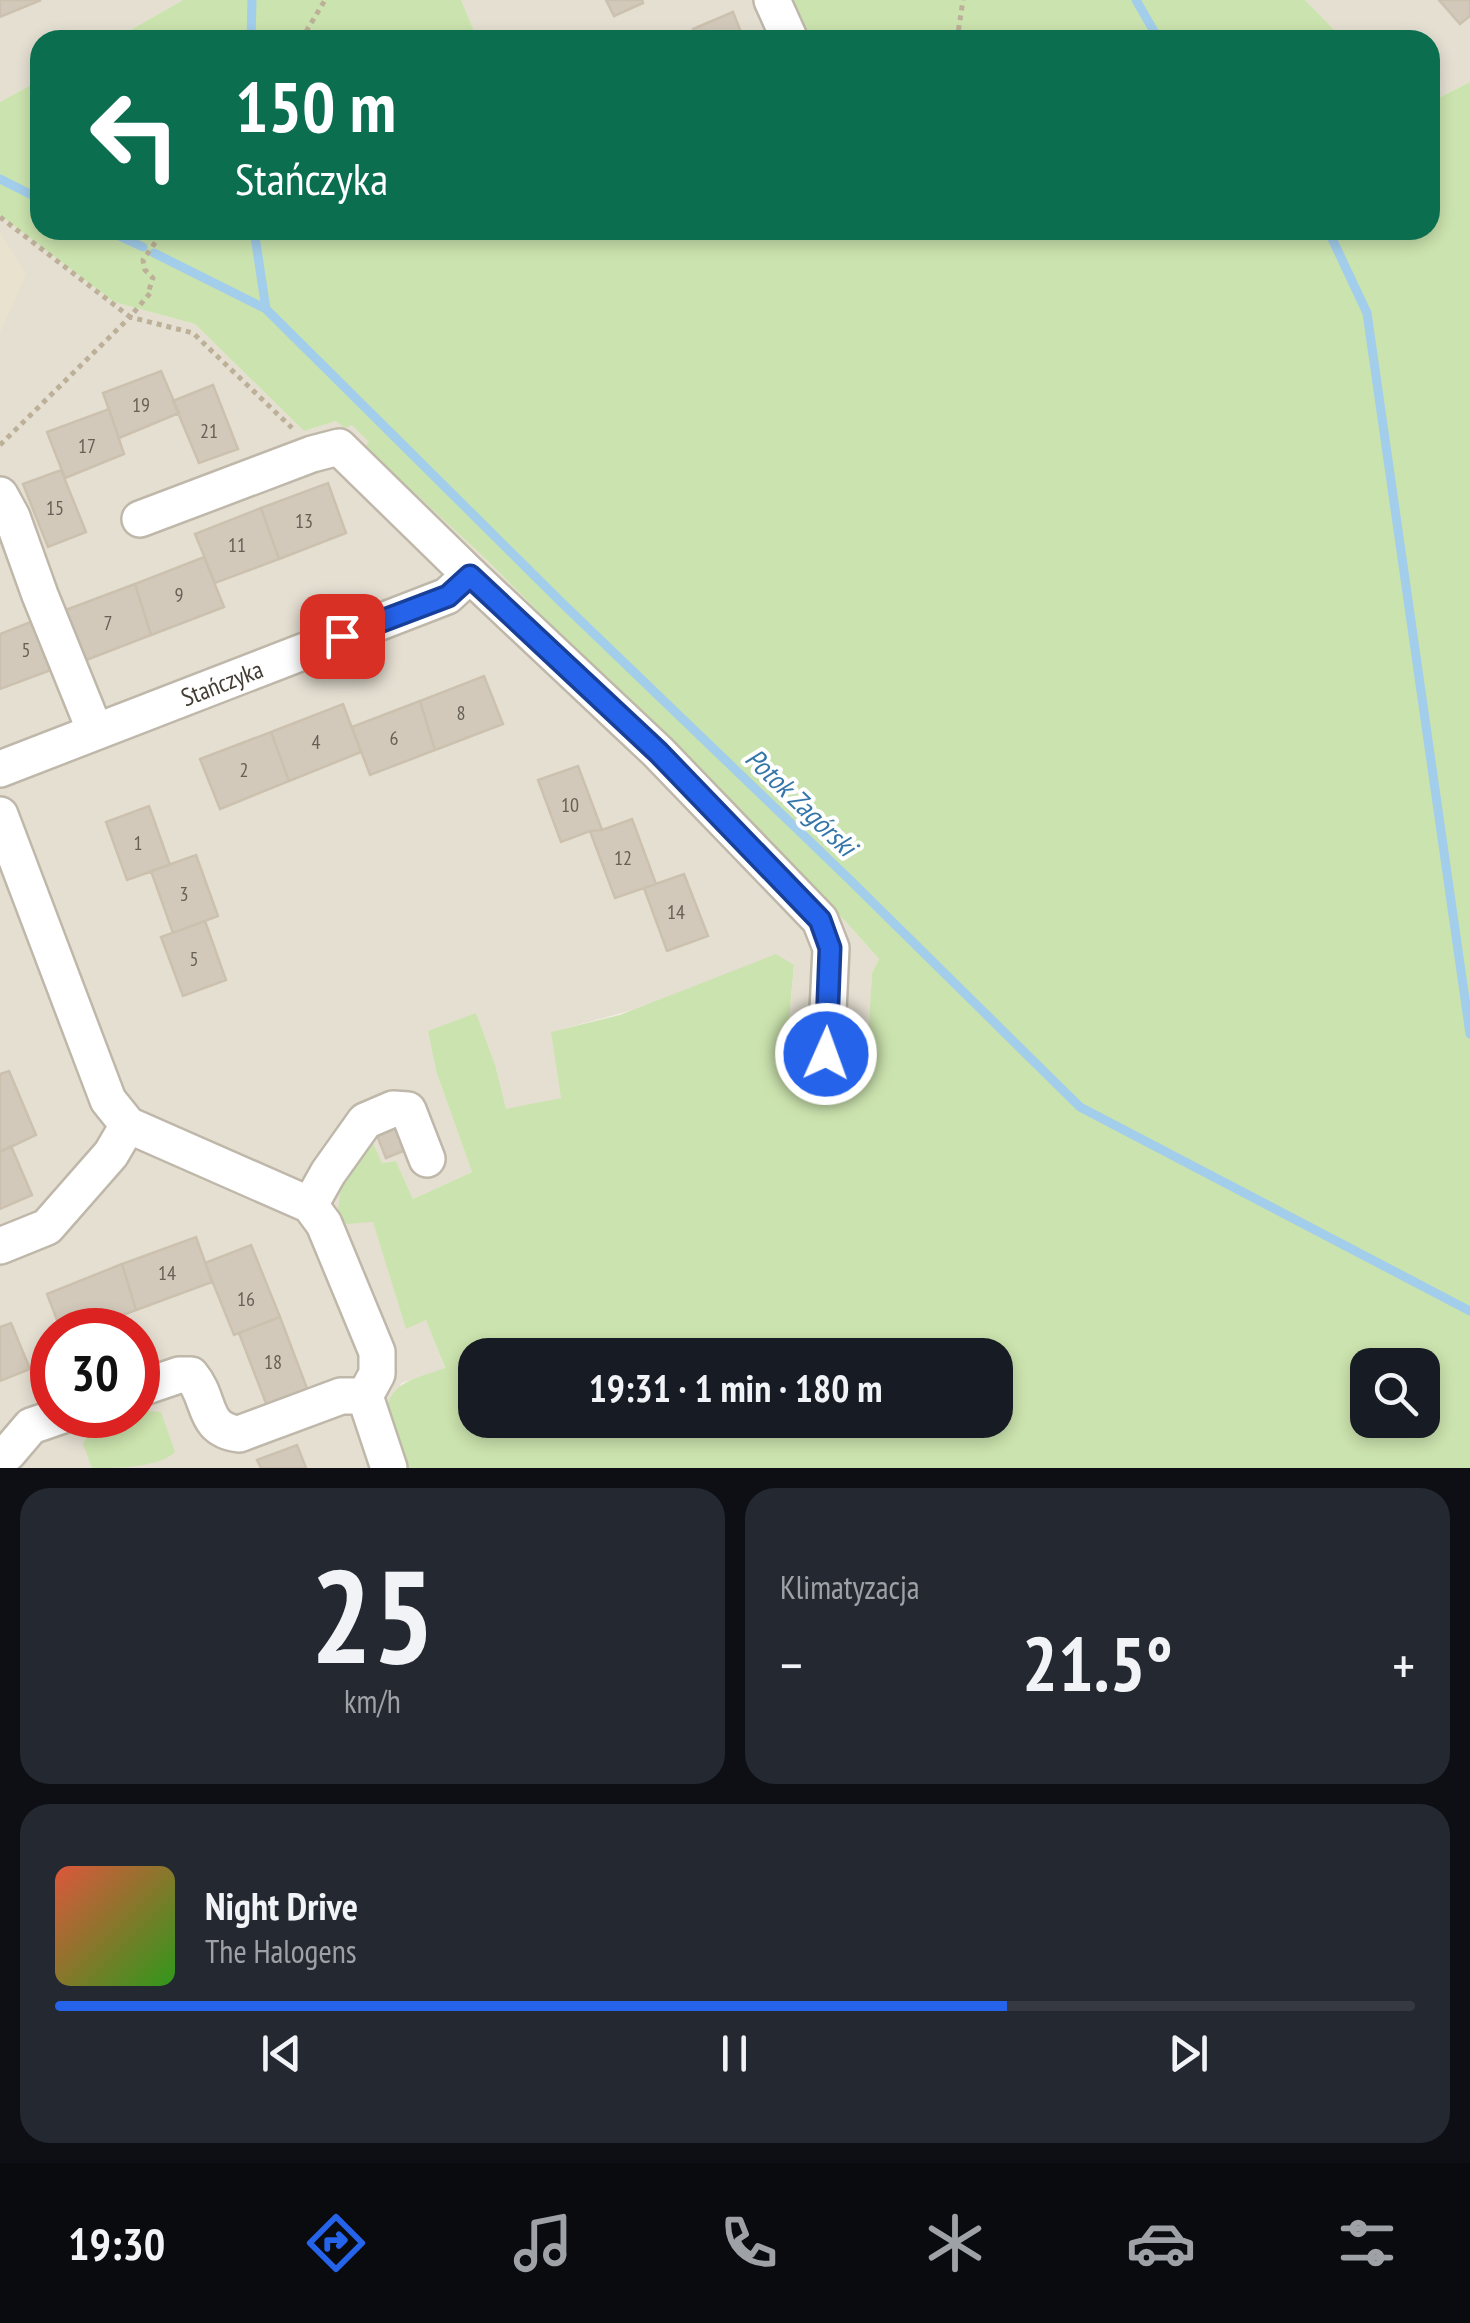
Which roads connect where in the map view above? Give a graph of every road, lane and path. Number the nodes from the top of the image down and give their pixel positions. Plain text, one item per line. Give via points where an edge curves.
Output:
1 (325, 0) edge
2 (772, 0) edge
3 (964, 0) edge
4 (306, 30) edge
5 (786, 30) edge
6 (959, 30) edge
7 (0, 217) edge
8 (157, 240) edge
9 (130, 318) junction
10 (0, 444) edge
11 (312, 454) junction
12 (0, 495) edge
13 (140, 519) dead end
14 (470, 576) junction
15 (95, 731) junction
16 (0, 769) edge
17 (0, 815) edge
18 (826, 1054) dead end
19 (128, 1124) junction
20 (427, 1159) dead end
21 (310, 1205) junction
22 (0, 1246) edge
23 (160, 1381) edge
24 (365, 1396) junction
25 (30, 1427) edge
26 (8, 1453) dead end
27 (389, 1468) edge

1 - 4 path
2 - 5 street
3 - 6 path
7 - 9 path
8 - 9 path via 143,260 153,278 151,292
9 - 10 path
9 - 11 path via 193,333
11 - 13 street
11 - 14 street via 339,447
12 - 15 street
14 - 15 street, Stańczyka via 448,596
14 - 18 street via 658,752 820,920 830,948
15 - 16 street, Stańczyka
17 - 19 street via 108,1100
19 - 21 street
19 - 22 street via 111,1154 47,1226
20 - 21 street via 408,1110 364,1120
21 - 24 street via 378,1352 377,1374
23 - 24 street via 191,1374 213,1421 239,1434 342,1396
24 - 27 street
25 - 26 street

